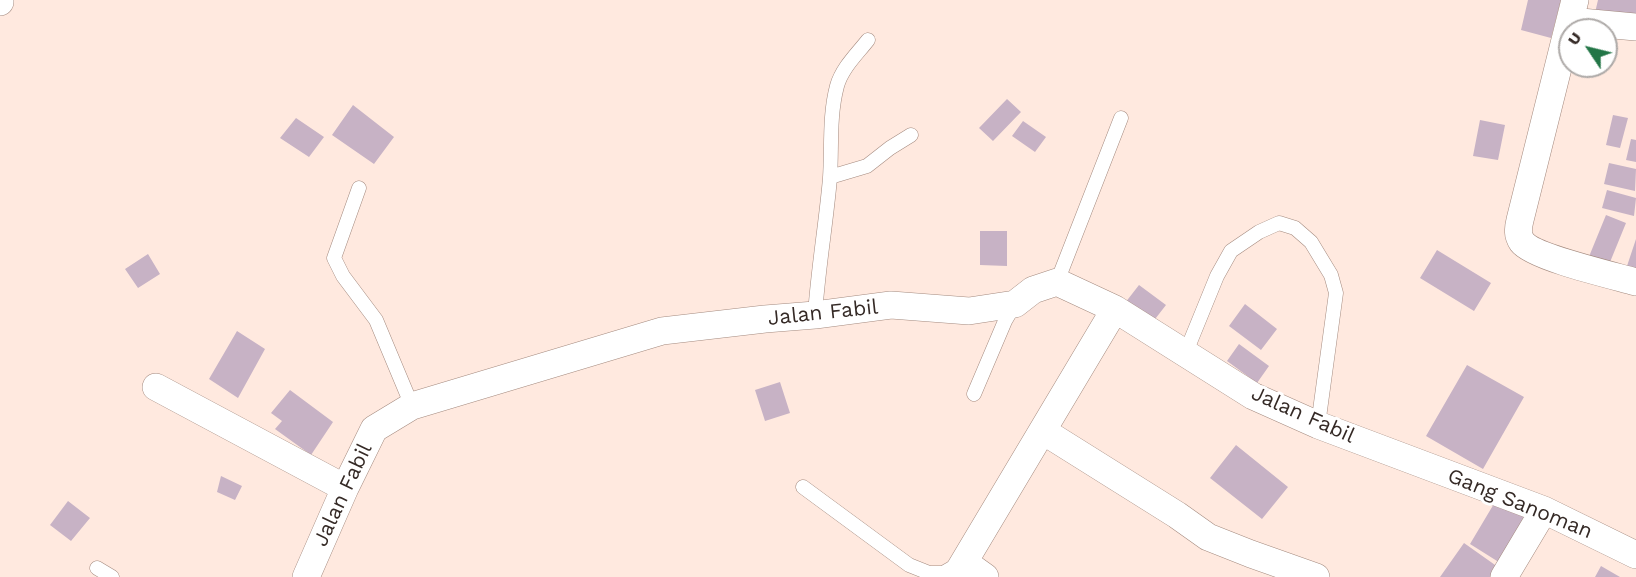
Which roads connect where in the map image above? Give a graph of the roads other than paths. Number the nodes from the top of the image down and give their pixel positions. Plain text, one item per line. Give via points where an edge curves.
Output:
1 (1572, 11) edge
2 (1636, 27) edge
3 (868, 40) dead end
4 (1121, 118) dead end
5 (912, 135) dead end
6 (830, 177) junction
7 (359, 188) dead end
8 (1057, 282) junction
9 (1636, 282) edge
10 (1015, 304) junction
11 (1115, 309) junction
12 (815, 315) junction
13 (1186, 352) junction
14 (156, 387) dead end
15 (974, 394) dead end
16 (412, 406) junction
17 (1318, 425) junction
18 (1043, 430) junction
19 (1402, 457) joint
20 (803, 487) dead end
21 (345, 488) junction
22 (1544, 510) junction
23 (1636, 555) edge
24 (97, 568) dead end
25 (968, 572) edge
26 (112, 577) edge
27 (306, 577) edge
28 (1316, 577) edge
29 (1504, 577) edge

1 - 2 street
1 - 9 street via 1518,232 1530,249
3 - 6 lane via 837,84 831,123
4 - 8 lane
5 - 6 lane via 867,166
6 - 12 lane
7 - 16 lane via 334,258 376,320
8 - 10 street, Jalan Fabil via 1033,290
8 - 11 street, Jalan Fabil
10 - 12 street, Jalan Fabil via 969,311 891,305
10 - 15 lane
11 - 13 street, Jalan Fabil
11 - 18 street
12 - 16 street, Jalan Fabil via 662,331
13 - 17 street, Jalan Fabil via 1254,396
13 - 17 lane via 1231,251 1279,223 1295,228 1311,242 1331,275 1336,294
14 - 21 street
16 - 21 street, Jalan Fabil via 374,429
17 - 19 street, Jalan Fabil
18 - 25 street
18 - 28 street via 1208,537
19 - 22 street, Gang Sanoman
20 - 25 lane via 909,565 929,573
21 - 27 street, Jalan Fabil
22 - 23 street, Gang Sanoman
22 - 29 street
24 - 26 lane

